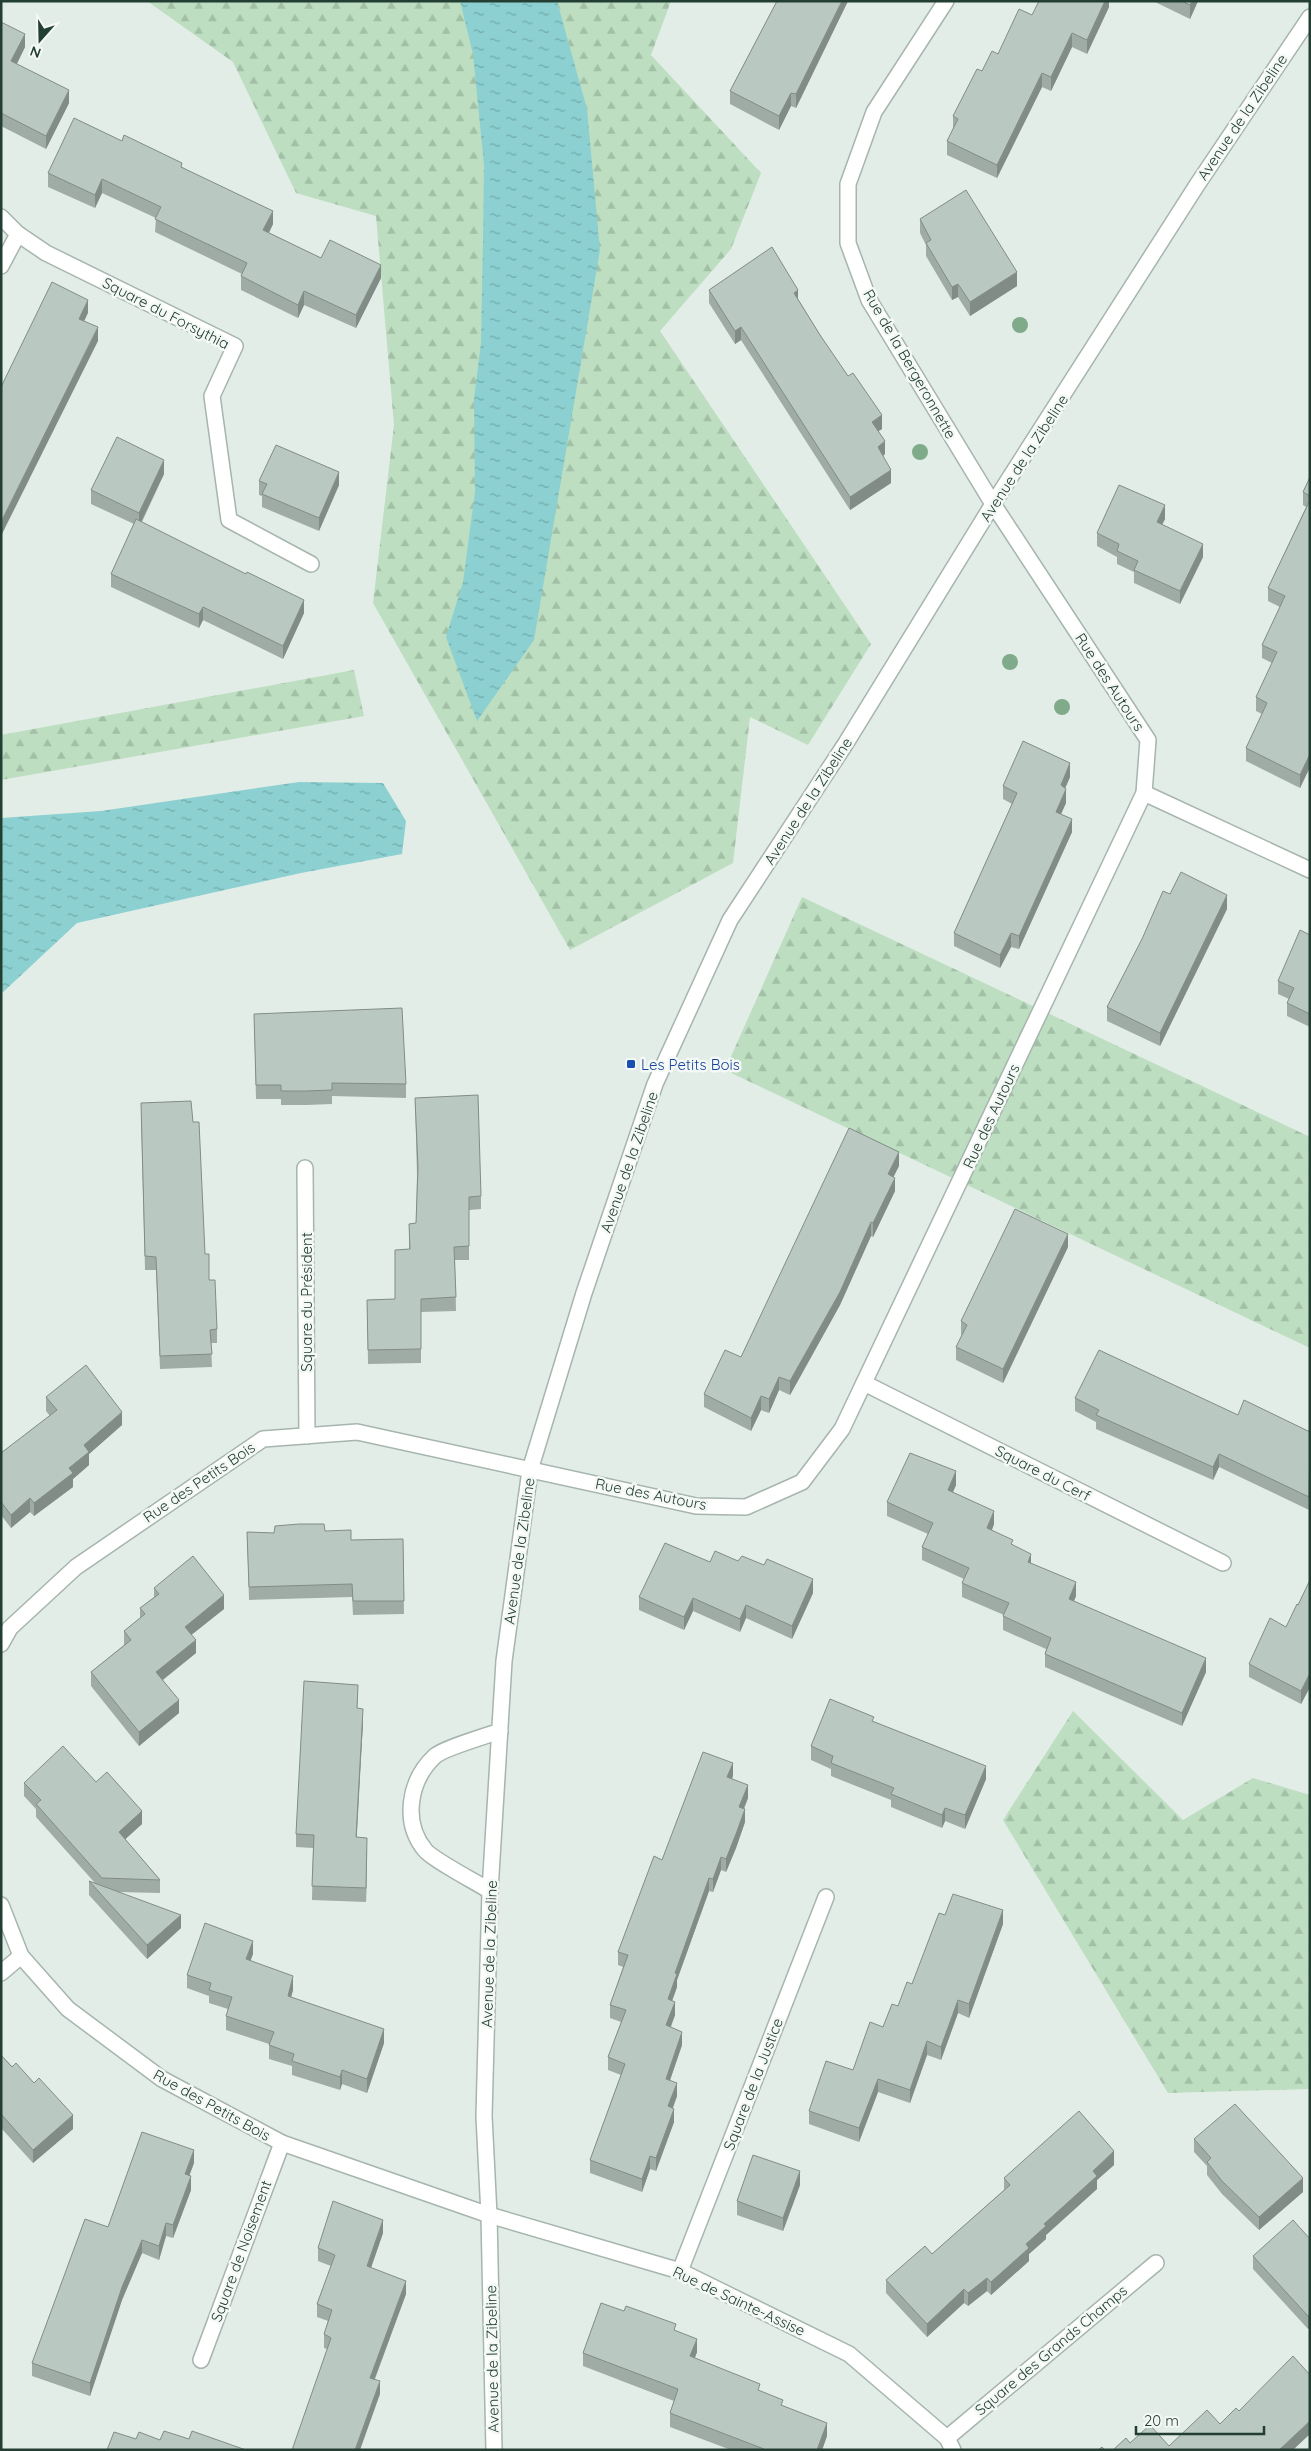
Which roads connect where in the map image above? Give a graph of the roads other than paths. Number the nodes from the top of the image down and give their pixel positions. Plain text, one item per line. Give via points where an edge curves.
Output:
1 (946, 1) edge
2 (1310, 17) edge
3 (1, 217) edge
4 (18, 234) junction
5 (1, 266) edge
6 (993, 504) junction
7 (311, 564) dead end
8 (1144, 793) junction
9 (1310, 870) edge
10 (305, 1168) dead end
11 (864, 1383) junction
12 (307, 1436) junction
13 (530, 1470) junction
14 (1223, 1563) dead end
15 (1, 1644) edge
16 (500, 1731) junction
17 (490, 1891) junction
18 (826, 1897) dead end
19 (1, 1905) edge
20 (21, 1956) junction
21 (1, 1973) edge
22 (282, 2143) junction
23 (489, 2215) junction
24 (1156, 2262) dead end
25 (680, 2272) junction
26 (201, 2360) dead end
27 (950, 2444) edge
28 (494, 2450) edge

1 - 6 street, Rue de la Bergeronnette via 874,112 848,184 848,243 869,300
2 - 6 street, Avenue de la Zibeline via 1197,185
3 - 4 street, Square du Forsythia
4 - 5 street
4 - 7 street, Square du Forsythia via 46,253 235,346 212,396 229,520
6 - 8 street, Rue des Autours via 1148,740
6 - 13 street, Avenue de la Zibeline via 846,743 730,920 710,961 656,1084 584,1293
8 - 9 street
8 - 11 street, Rue des Autours
10 - 12 street, Square du Président
11 - 13 street, Rue des Autours via 842,1429 802,1482 746,1507 696,1506
11 - 14 street, Square du Cerf
12 - 13 street, Rue des Petits Bois via 357,1432
12 - 15 street, Rue des Petits Bois via 262,1439 76,1567 10,1628
13 - 16 street, Avenue de la Zibeline via 504,1661
16 - 17 street, Avenue de la Zibeline
16 - 17 street via 436,1755 418,1779 410,1808 413,1833 426,1852
17 - 23 street, Avenue de la Zibeline via 484,2116
18 - 25 street, Square de la Justice
19 - 20 street, Rue des Petits Bois
20 - 21 street
20 - 22 street, Rue des Petits Bois via 68,2009 162,2079
22 - 23 street, Rue des Petits Bois
22 - 26 street, Square de Noisement
23 - 25 street, Rue de Sainte-Assise
23 - 28 street, Avenue de la Zibeline
24 - 27 street, Square des Grands Champs
25 - 27 street, Rue de Sainte-Assise via 849,2354

